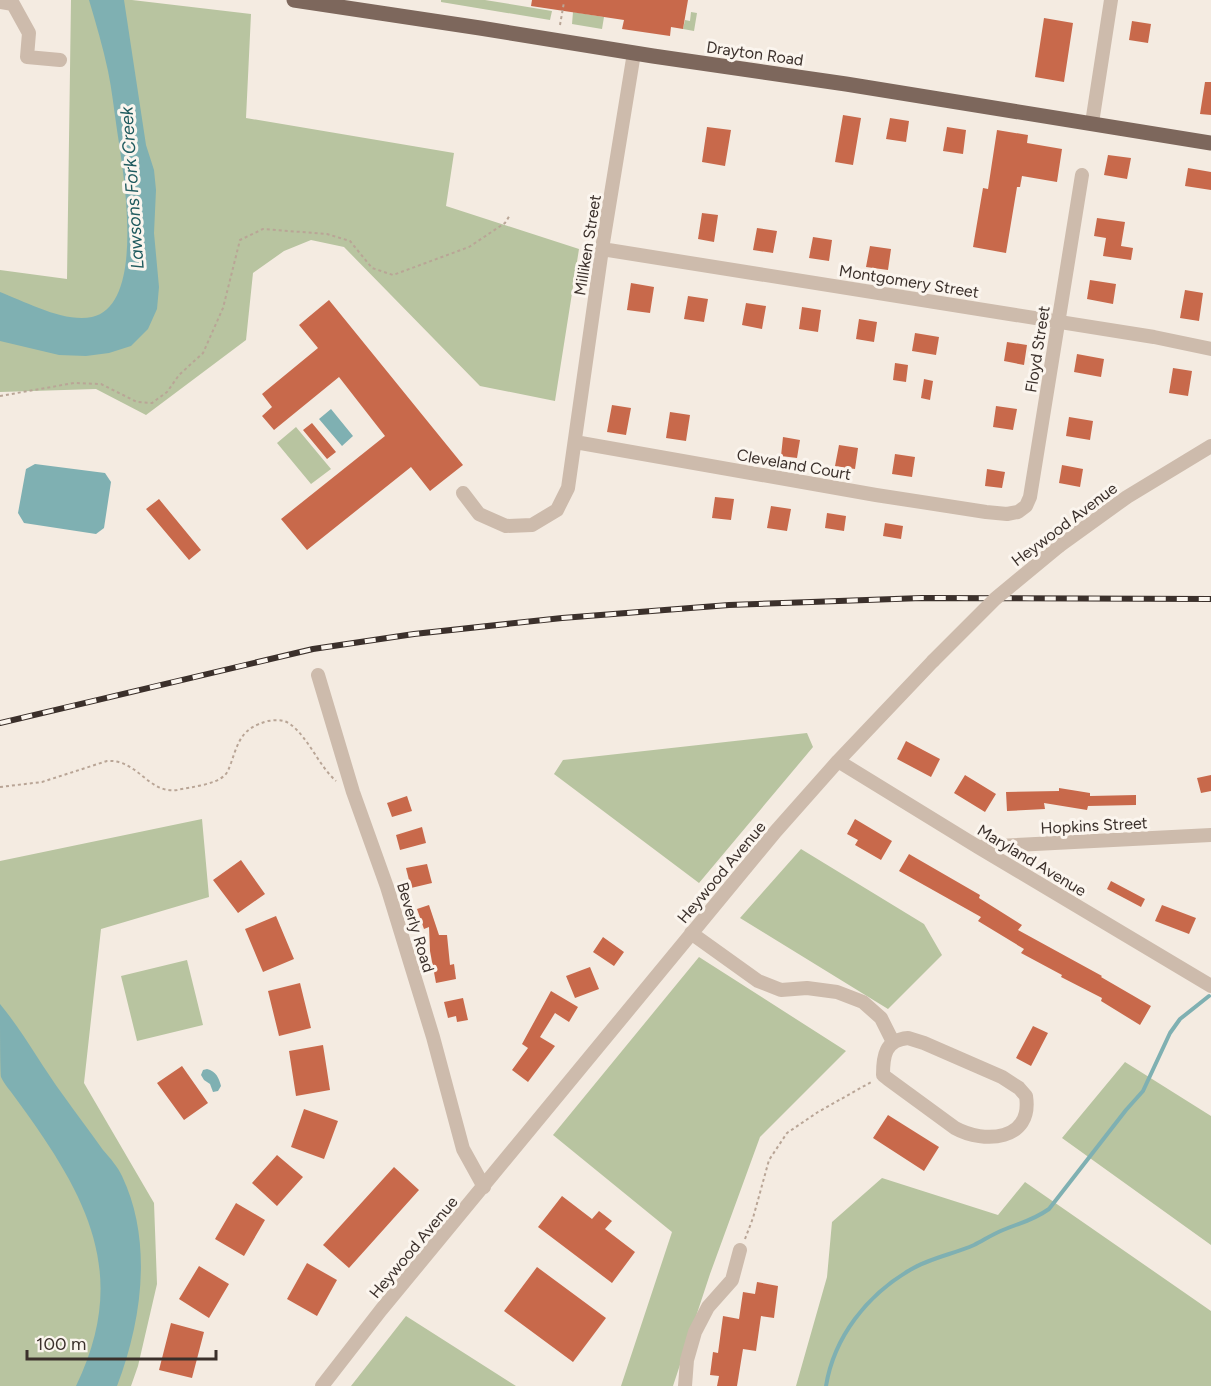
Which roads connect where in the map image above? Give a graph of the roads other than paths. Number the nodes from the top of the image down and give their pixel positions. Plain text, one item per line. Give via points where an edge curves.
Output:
1 (294, 0) edge
2 (1111, 0) edge
3 (0, 2) edge
4 (634, 53) junction
5 (60, 60) dead end
6 (1092, 123) junction
7 (1211, 143) edge
8 (1082, 175) dead end
9 (602, 249) junction
10 (1058, 321) junction
11 (1211, 349) edge
12 (575, 442) junction
13 (1211, 446) edge
14 (463, 493) dead end
15 (1007, 514) joint
16 (318, 675) dead end
17 (838, 760) junction
18 (1211, 836) edge
19 (978, 847) junction
20 (692, 933) junction
21 (1211, 986) edge
22 (893, 1042) junction
23 (484, 1187) junction
24 (740, 1250) road end
25 (322, 1386) edge
26 (685, 1386) edge

1 - 4 main road, Drayton Road
2 - 6 street
3 - 5 street via 13,4 29,33 27,57
4 - 6 main road, Drayton Road
4 - 9 street, Milliken Street
6 - 7 main road, Drayton Road
8 - 10 street, Floyd Street
9 - 10 street, Montgomery Street
9 - 12 street, Milliken Street
10 - 11 street, Montgomery Street
10 - 15 street, Floyd Street via 1030,497 1022,510
12 - 14 street, Milliken Street via 569,483 557,510 532,525 506,526 479,513
12 - 15 street, Cleveland Court
13 - 17 street, Heywood Avenue, bridge via 1127,496 995,599
16 - 23 street, Beverly Road via 353,792 387,886 463,1149
17 - 19 street, Maryland Avenue
17 - 20 street, Heywood Avenue
18 - 19 street, Hopkins Street
19 - 21 street, Maryland Avenue
20 - 22 street via 758,981 781,990 837,992 863,1002 881,1018
20 - 23 street, Heywood Avenue
22 - 22 street via 884,1054 883,1075 955,1128 972,1136 992,1138 1018,1126 1026,1112 1026,1096 1019,1088 914,1039
23 - 25 street, Heywood Avenue
24 - 26 street via 732,1280 708,1307 695,1332

